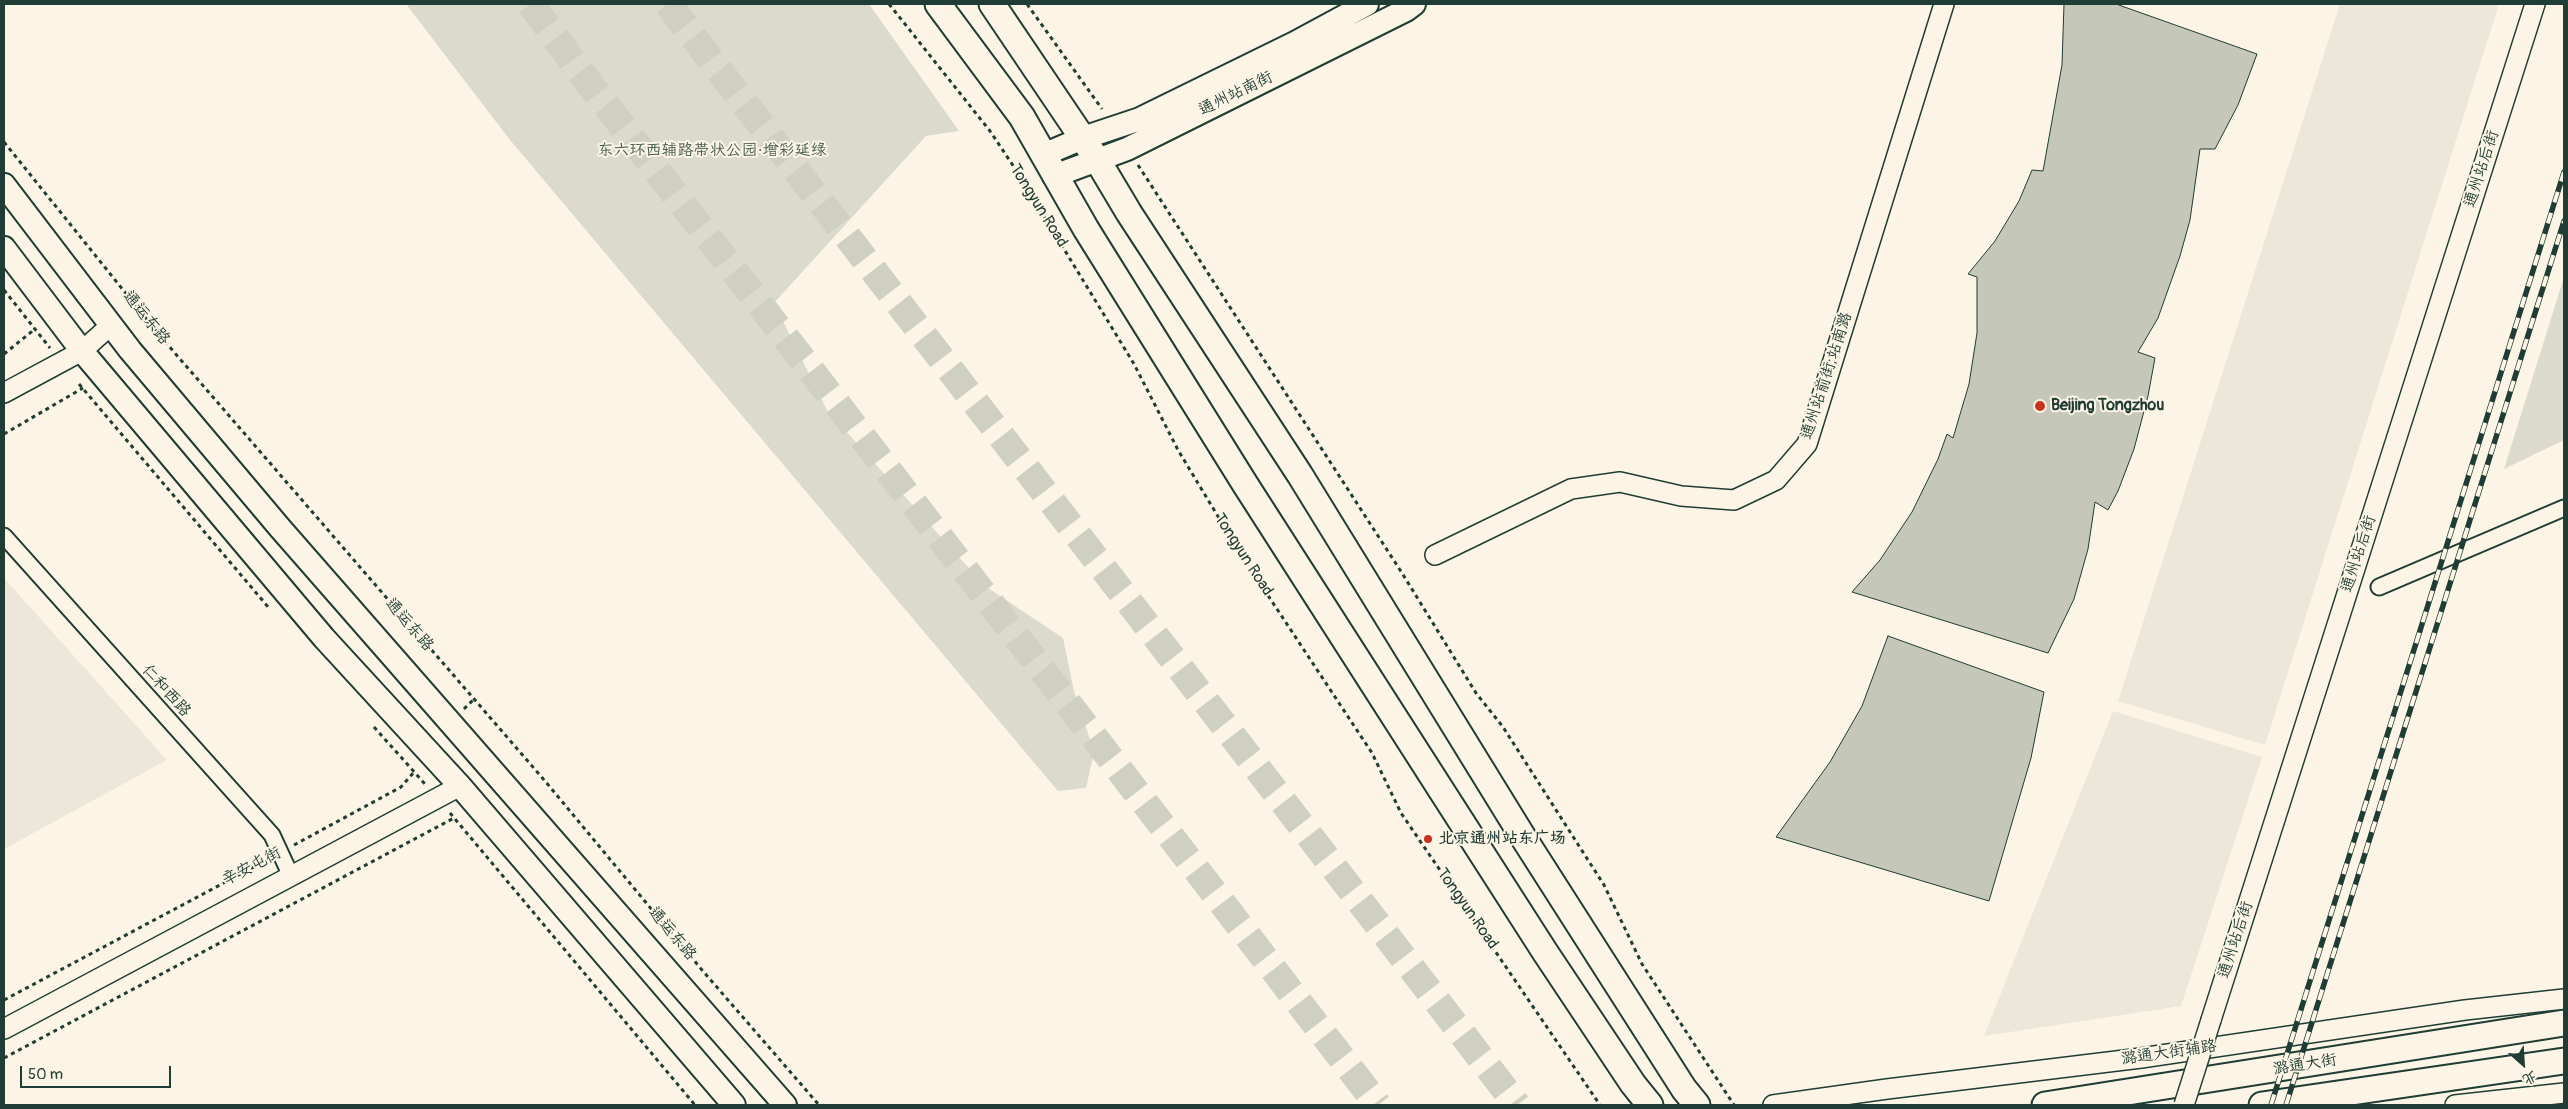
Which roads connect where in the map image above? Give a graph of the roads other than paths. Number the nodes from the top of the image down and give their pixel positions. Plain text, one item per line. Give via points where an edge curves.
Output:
1 (938, 4) edge
2 (992, 4) edge
3 (1367, 4) edge
4 (1414, 4) edge
5 (1944, 4) edge
6 (2535, 4) edge
7 (1083, 138) junction
8 (1098, 161) junction
9 (1048, 165) junction
10 (4, 185) edge
11 (4, 248) edge
12 (111, 325) junction
13 (82, 351) junction
14 (4, 393) edge
15 (2564, 508) edge
16 (4, 536) edge
17 (1435, 555) dead end
18 (2378, 587) dead end
19 (460, 786) junction
20 (291, 876) junction
21 (2564, 998) edge
22 (2564, 1023) edge
23 (4, 1029) edge
24 (2564, 1061) edge
25 (2564, 1093) edge
26 (1690, 1097) edge
27 (734, 1105) edge
28 (785, 1105) edge
29 (1650, 1105) edge
30 (1709, 1105) edge
31 (1773, 1105) edge
32 (2045, 1105) edge
33 (2184, 1105) edge
34 (2262, 1105) edge
35 (2455, 1105) edge

1 - 9 main road, Tongyun Road via 1022,117
2 - 7 main road
3 - 7 main road, 通州站南街 via 1140,119
4 - 8 main road, 通州站南街
5 - 17 street, 通州站前街;站南潞 via 1807,444 1776,480 1734,500 1681,496 1620,482 1571,489
6 - 33 street, 通州站后街, bridge
7 - 8 main road
7 - 9 main road, 通州站南街
8 - 9 main road, 通州站南街
8 - 26 main road via 1300,475 1523,837
9 - 29 main road, Tongyun Road via 1245,484 1456,814 1550,960
10 - 12 main road, 通运东路
11 - 13 main road
12 - 13 street
12 - 28 main road, 通运东路 via 280,528
13 - 14 street
13 - 19 main road via 324,638
15 - 18 street
16 - 20 street, 仁和西路 via 272,835
19 - 20 street, 辛安屯街
19 - 27 main road
20 - 23 street, 辛安屯街
21 - 31 street, 潞通大街辅路 via 2141,1058
22 - 32 main road, 潞通大街
24 - 34 main road, 潞通大街
25 - 35 street
26 - 30 street

